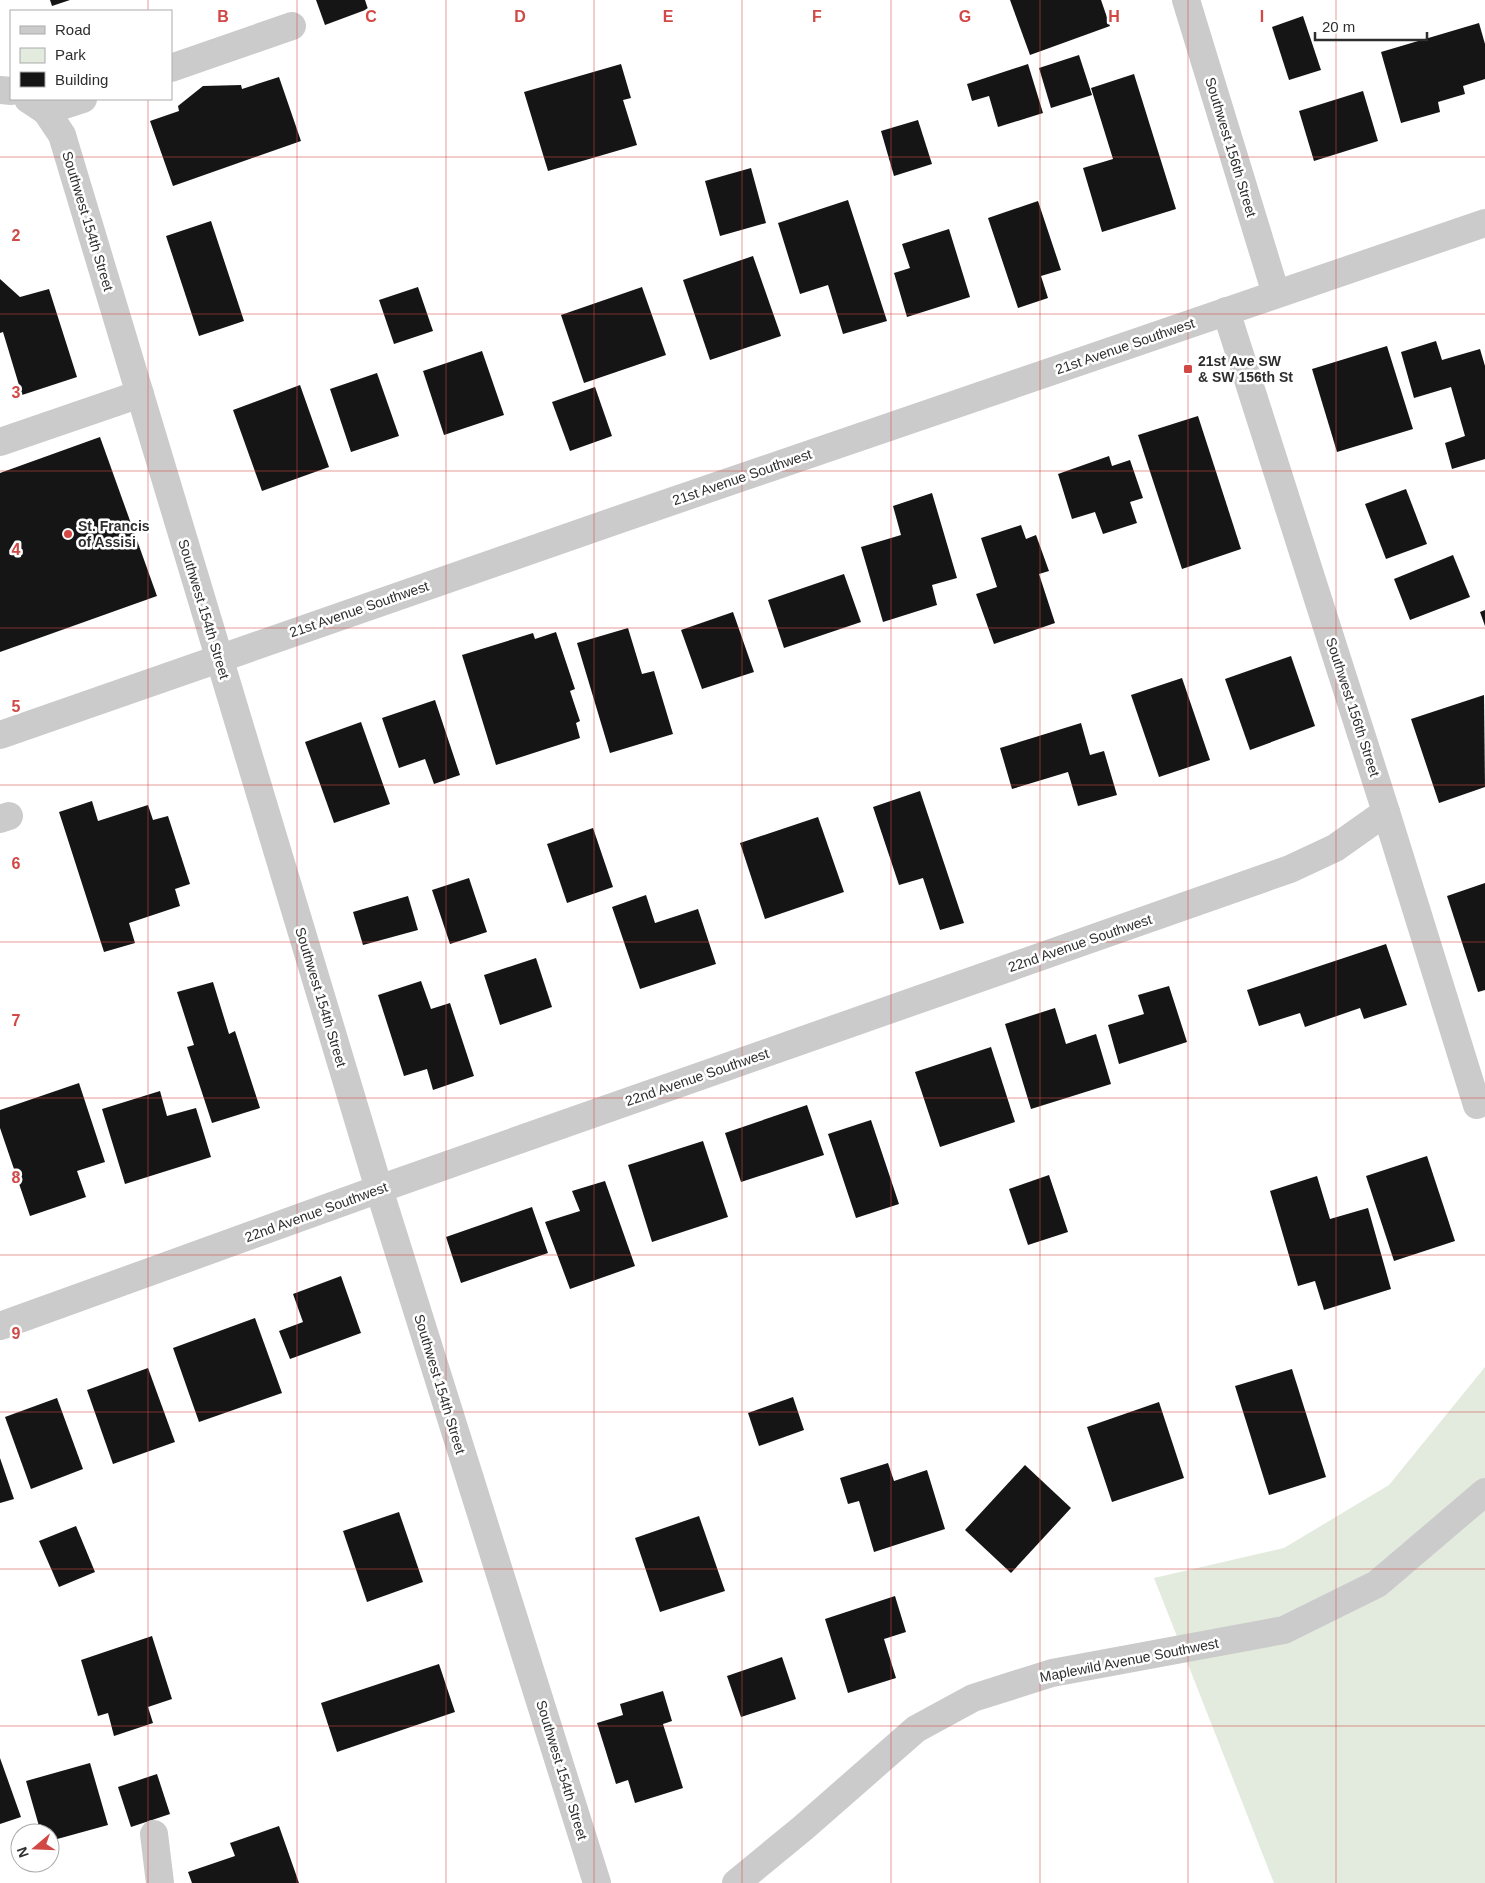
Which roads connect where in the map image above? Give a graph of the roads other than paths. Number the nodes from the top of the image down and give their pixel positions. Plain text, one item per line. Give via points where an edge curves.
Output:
1 (1186, 0) edge
2 (292, 26) dead end
3 (172, 68) edge
4 (75, 100) edge
5 (37, 105) edge
6 (1485, 224) edge
7 (1276, 294) junction
8 (1226, 311) junction
9 (140, 394) junction
10 (0, 442) edge
11 (219, 658) junction
12 (0, 735) edge
13 (1386, 812) junction
14 (1477, 1105) dead end
15 (379, 1189) junction
16 (0, 1326) edge
17 (1485, 1492) edge
18 (154, 1834) dead end
19 (160, 1883) edge
20 (597, 1883) edge
21 (736, 1883) edge

1 - 7 street, Southwest 156th Street
2 - 3 street
4 - 5 street
5 - 9 street, Southwest 154th Street via 62,135
6 - 7 street, 21st Avenue Southwest
7 - 8 street, 21st Avenue Southwest
8 - 11 street, 21st Avenue Southwest
8 - 13 street, Southwest 156th Street
9 - 10 street
9 - 11 street, Southwest 154th Street
11 - 12 street, 21st Avenue Southwest
11 - 15 street, Southwest 154th Street
13 - 14 street, Southwest 156th Street
13 - 15 street, 22nd Avenue Southwest via 1334,848 1290,870
15 - 16 street, 22nd Avenue Southwest
15 - 20 street, Southwest 154th Street
17 - 21 street, Maplewild Avenue Southwest via 1377,1584 1284,1630 1052,1673 972,1698 916,1729
18 - 19 street

